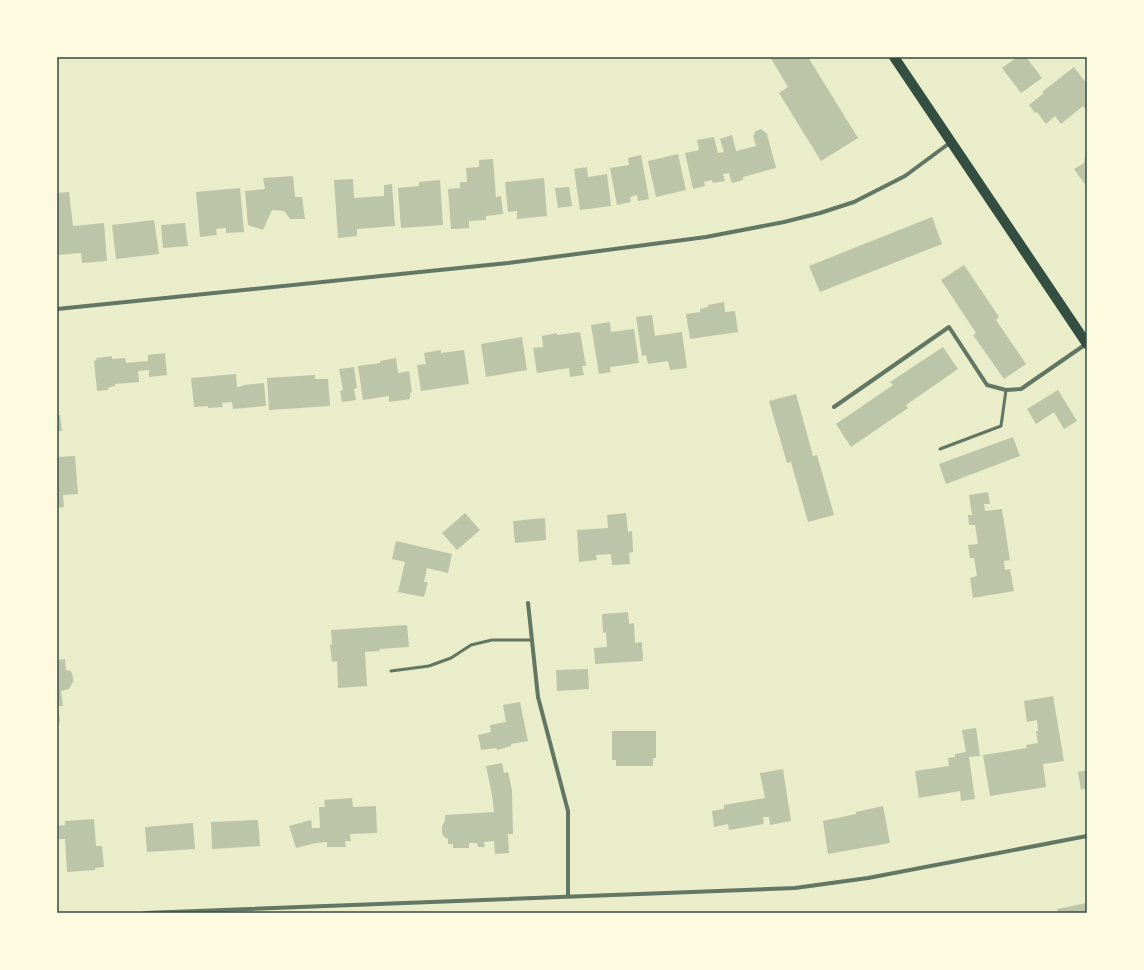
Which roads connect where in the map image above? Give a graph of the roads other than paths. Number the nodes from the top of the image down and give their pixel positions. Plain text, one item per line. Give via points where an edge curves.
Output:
1 (894, 57) edge
2 (951, 142) junction
3 (57, 308) edge
4 (1087, 344) edge
5 (1006, 390) junction
6 (834, 408) dead end
7 (940, 450) dead end
8 (528, 603) dead end
9 (532, 640) junction
10 (391, 671) dead end
11 (1087, 836) edge
12 (568, 896) junction
13 (145, 913) edge

1 - 2 main road
2 - 3 street via 905,176 854,202 784,222 706,237 501,264
2 - 4 main road
4 - 5 street via 1021,389
5 - 6 street via 987,385 949,327
5 - 7 lane via 1000,426
8 - 9 street
9 - 10 lane via 492,640 471,645 451,658 429,666
9 - 12 street via 538,697 568,811
11 - 12 street via 868,878 795,888
12 - 13 street

